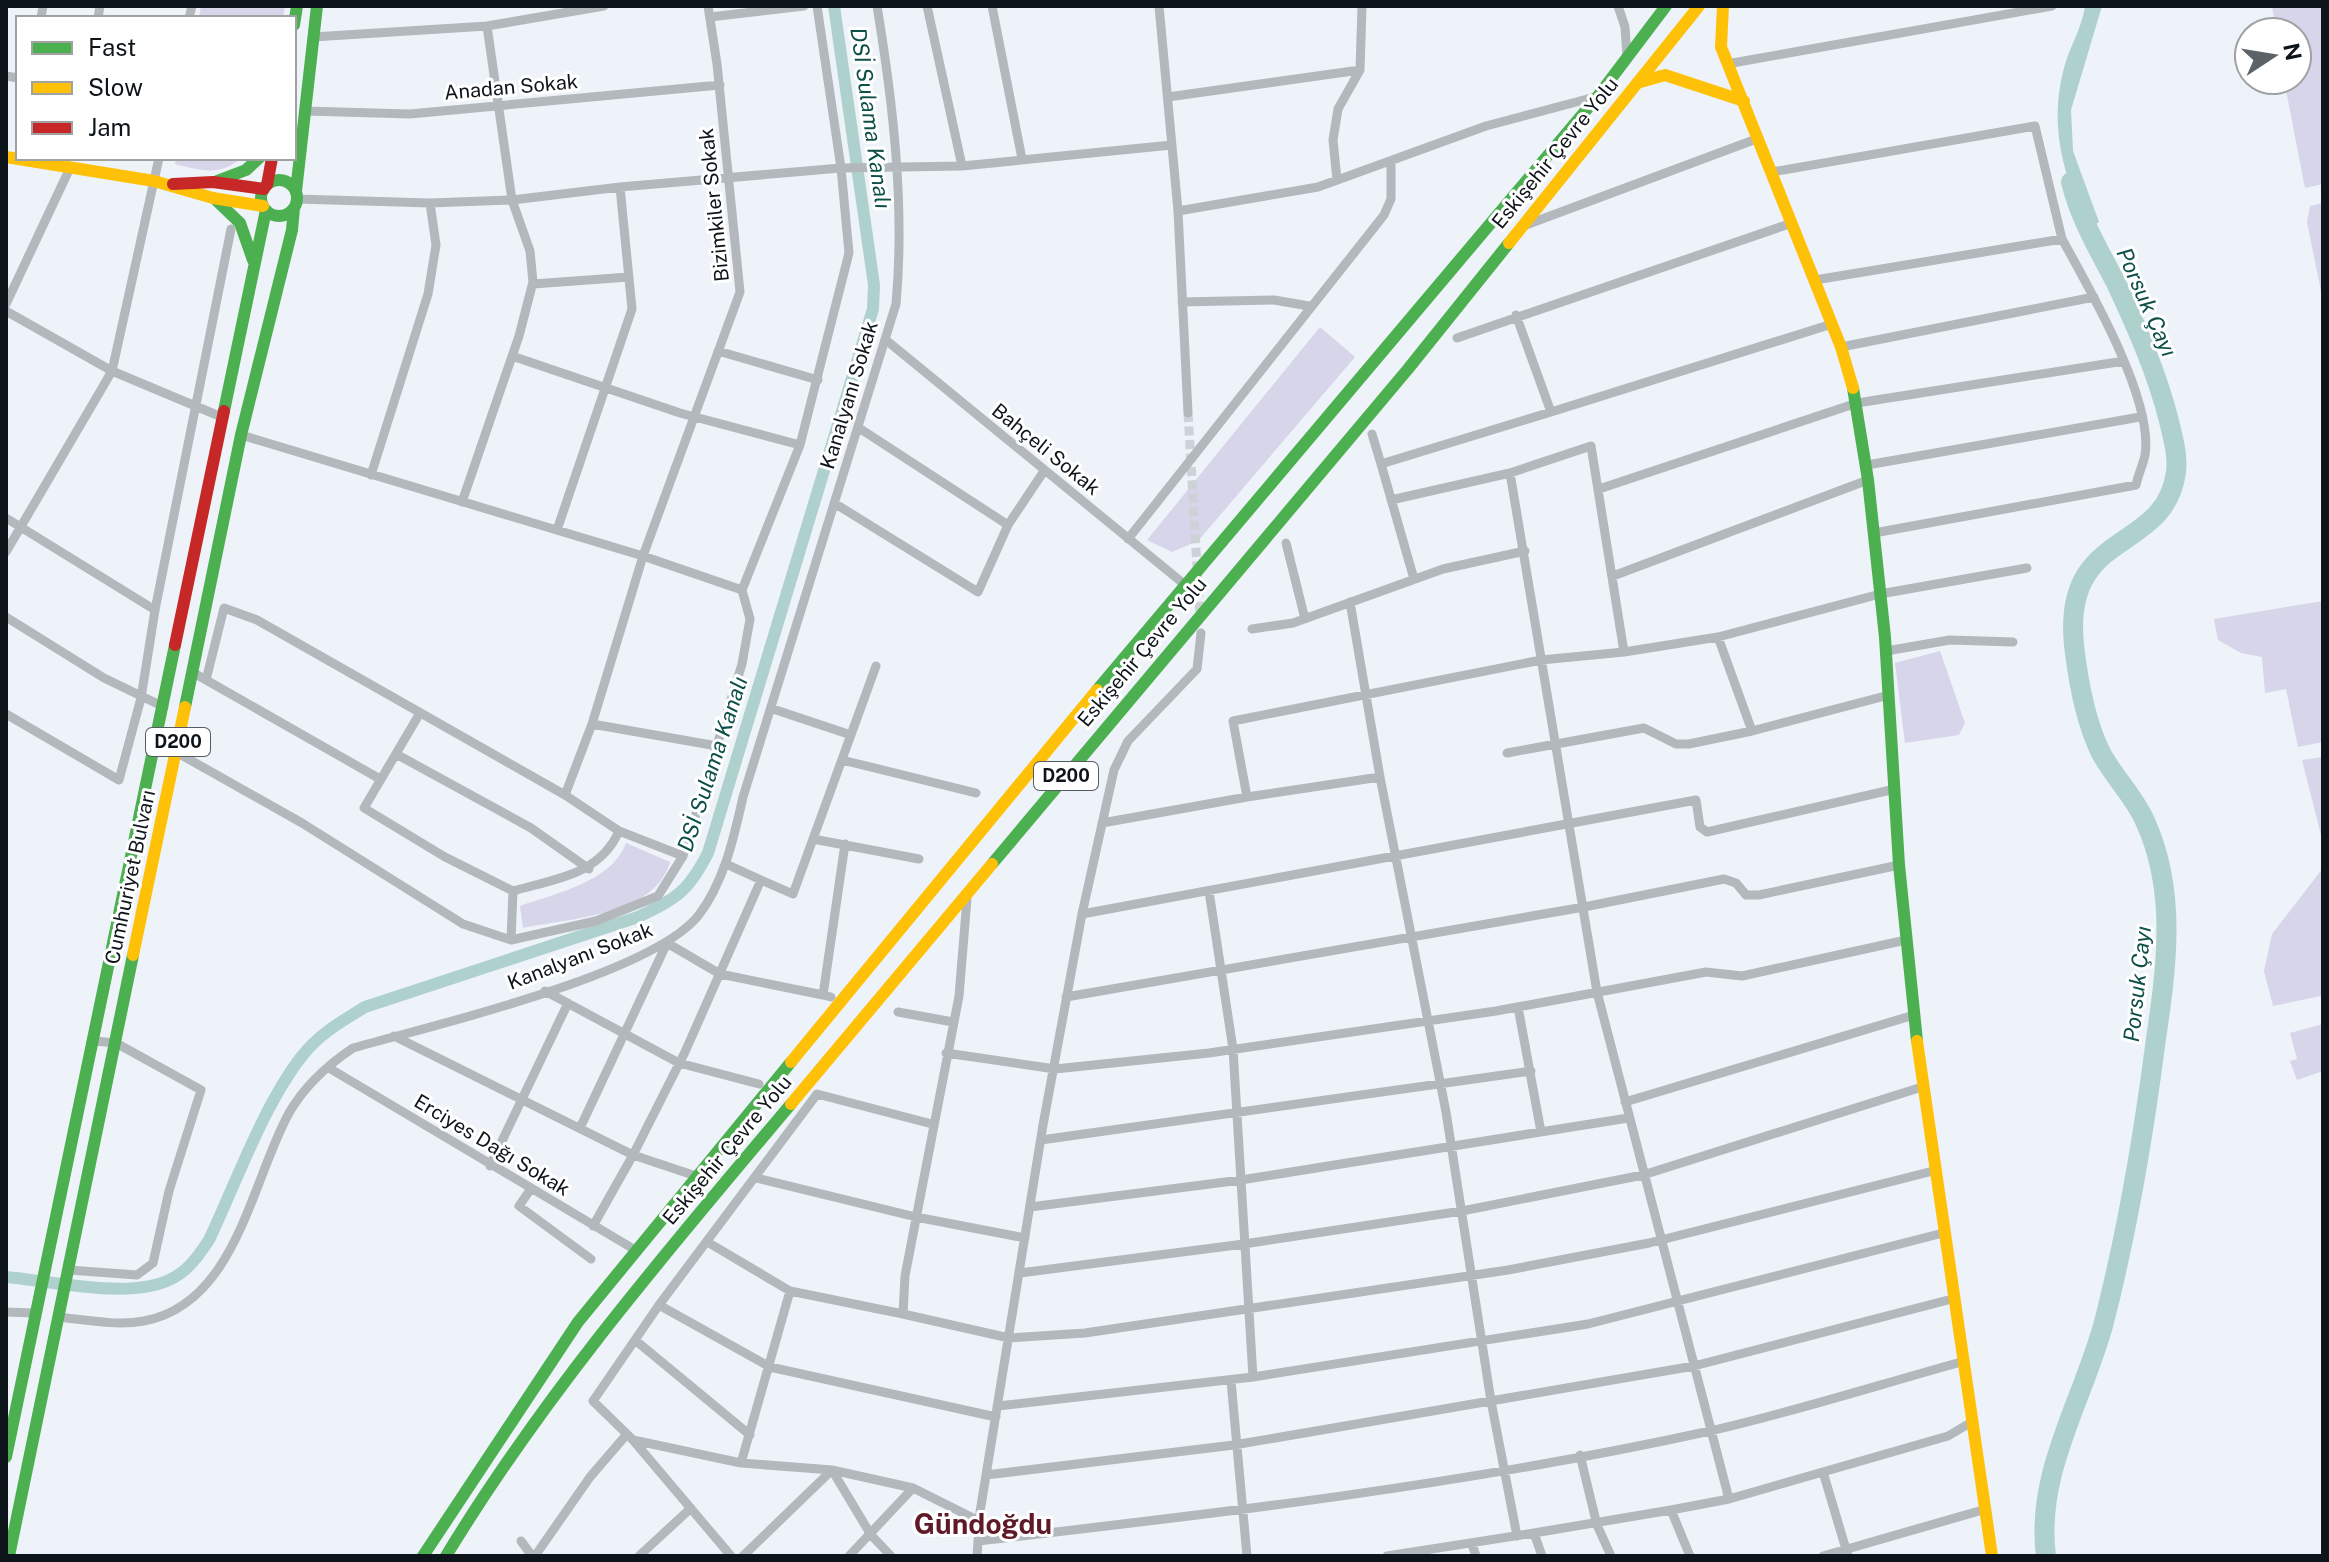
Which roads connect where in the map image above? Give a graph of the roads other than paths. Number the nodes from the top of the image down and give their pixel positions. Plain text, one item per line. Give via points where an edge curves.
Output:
1 (317, 6) edge
2 (604, 6) edge
3 (804, 6) edge
4 (817, 6) edge
5 (877, 6) edge
6 (927, 6) edge
7 (992, 6) edge
8 (1159, 6) edge
9 (1362, 6) edge
10 (1618, 6) edge
11 (1666, 6) edge
12 (1699, 6) edge
13 (1723, 6) edge
14 (2052, 6) edge
15 (709, 11) edge
16 (487, 26) junction
17 (313, 37) junction
18 (1627, 57) junction
19 (1727, 64) junction
20 (1360, 70) junction
21 (1637, 83) junction
22 (720, 85) junction
23 (1598, 96) junction
24 (1168, 97) junction
25 (1744, 101) junction
26 (499, 106) junction
27 (305, 111) junction
28 (1759, 138) junction
29 (1172, 145) junction
30 (1022, 159) junction
31 (21, 160) edge
32 (159, 160) edge
33 (257, 160) edge
34 (272, 160) edge
35 (1391, 161) junction
36 (891, 165) junction
37 (962, 166) junction
38 (846, 167) junction
39 (69, 170) junction
40 (1772, 172) junction
41 (729, 175) junction
42 (1337, 180) junction
43 (154, 181) junction
44 (213, 182) junction
45 (170, 185) junction
46 (266, 187) junction
47 (620, 187) junction
48 (213, 198) junction
49 (296, 199) junction
50 (512, 200) junction
51 (430, 203) junction
52 (264, 208) junction
53 (1178, 211) junction
54 (1792, 223) junction
55 (1521, 227) junction
56 (231, 229) dead end
57 (2062, 239) junction
58 (254, 263) junction
59 (629, 277) junction
60 (1815, 280) junction
61 (533, 284) junction
62 (2094, 297) junction
63 (1182, 302) junction
64 (6, 304) edge
65 (1309, 306) junction
66 (6, 311) edge
67 (1516, 315) junction
68 (1832, 324) junction
69 (1457, 338) dead end
70 (886, 340) junction
71 (1841, 347) junction
72 (718, 351) junction
73 (512, 356) junction
74 (2124, 361) junction
75 (112, 371) junction
76 (818, 380) junction
77 (604, 388) junction
78 (1857, 403) junction
79 (197, 409) junction
80 (1551, 412) junction
81 (1188, 413) tunnel mouth
82 (693, 416) junction
83 (2140, 417) junction
84 (224, 418) junction
85 (859, 428) junction
86 (1372, 434) dead end
87 (241, 435) junction
88 (800, 445) junction
89 (1381, 464) junction
90 (1867, 465) junction
91 (1044, 471) junction
92 (1510, 473) junction
93 (371, 475) junction
94 (1868, 480) junction
95 (1599, 489) junction
96 (1391, 500) junction
97 (462, 502) junction
98 (834, 503) junction
99 (6, 518) edge
100 (1008, 525) junction
101 (21, 528) junction
102 (557, 530) junction
103 (1874, 533) junction
104 (1128, 539) junction
105 (1286, 543) dead end
106 (1525, 551) junction
107 (6, 552) edge
108 (643, 556) junction
109 (2027, 568) dead end
110 (1613, 576) junction
111 (1414, 579) junction
112 (1184, 584) junction
113 (742, 590) junction
114 (1880, 594) junction
115 (1350, 602) junction
116 (155, 610) junction
117 (6, 617) edge
118 (1305, 619) junction
119 (1252, 629) dead end
120 (1201, 633) dead end
121 (1718, 637) junction
122 (2013, 642) dead end
123 (1886, 651) junction
124 (1624, 652) junction
125 (1541, 660) junction
126 (876, 666) dead end
127 (192, 672) junction
128 (206, 680) junction
129 (1889, 695) junction
130 (1366, 696) junction
131 (141, 698) junction
132 (164, 707) junction
133 (773, 709) junction
134 (420, 713) junction
135 (6, 714) edge
136 (184, 714) junction
137 (592, 724) junction
138 (1752, 731) junction
139 (851, 735) junction
140 (1554, 744) junction
141 (717, 746) junction
142 (176, 752) junction
143 (1507, 753) dead end
144 (396, 754) junction
145 (842, 760) junction
146 (1380, 777) junction
147 (380, 779) junction
148 (1895, 789) junction
149 (976, 793) dead end
150 (565, 795) junction
151 (1247, 797) junction
152 (1102, 823) junction
153 (1568, 823) junction
154 (619, 831) junction
155 (813, 839) junction
156 (845, 844) junction
157 (1396, 855) junction
158 (683, 856) junction
159 (919, 859) dead end
160 (726, 864) junction
161 (1899, 865) junction
162 (589, 869) junction
163 (761, 880) junction
164 (513, 891) junction
165 (1209, 891) junction
166 (967, 895) junction
167 (1584, 907) junction
168 (1082, 914) junction
169 (1413, 936) junction
170 (511, 940) junction
171 (1906, 940) junction
172 (667, 943) junction
173 (1223, 970) junction
174 (720, 974) junction
175 (545, 991) junction
176 (1597, 992) junction
177 (1066, 997) junction
178 (568, 1003) junction
179 (1518, 1007) junction
180 (898, 1012) dead end
181 (1914, 1015) junction
182 (1429, 1020) junction
183 (953, 1022) junction
184 (624, 1035) junction
185 (394, 1036) junction
186 (94, 1041) junction
187 (116, 1043) junction
188 (1233, 1049) junction
189 (946, 1053) junction
190 (679, 1063) junction
191 (329, 1068) junction
192 (1055, 1069) junction
193 (1531, 1071) junction
194 (1441, 1083) junction
195 (759, 1084) dead end
196 (1922, 1087) junction
197 (522, 1102) junction
198 (1625, 1102) junction
199 (1237, 1114) junction
200 (1628, 1118) junction
201 (932, 1124) junction
202 (580, 1128) junction
203 (1541, 1132) junction
204 (1041, 1140) junction
205 (1452, 1147) junction
206 (633, 1155) junction
207 (490, 1166) junction
208 (1933, 1171) junction
209 (1643, 1175) junction
210 (696, 1176) junction
211 (756, 1178) junction
212 (1241, 1180) junction
213 (530, 1190) junction
214 (1030, 1207) junction
215 (1462, 1211) junction
216 (916, 1217) junction
217 (593, 1226) junction
218 (1943, 1233) junction
219 (1025, 1238) junction
220 (1660, 1240) junction
221 (709, 1243) junction
222 (1244, 1244) junction
223 (637, 1251) junction
224 (591, 1259) dead end
225 (1020, 1273) junction
226 (1472, 1275) junction
227 (67, 1279) junction
228 (790, 1291) junction
229 (1952, 1299) junction
230 (1677, 1301) junction
231 (659, 1305) junction
232 (1247, 1309) junction
233 (6, 1312) edge
234 (35, 1313) junction
235 (903, 1314) junction
236 (58, 1317) junction
237 (1009, 1338) junction
238 (635, 1340) junction
239 (1482, 1341) junction
240 (1961, 1362) junction
241 (1694, 1366) junction
242 (770, 1367) junction
243 (1253, 1377) junction
244 (1231, 1381) junction
245 (1491, 1401) junction
246 (998, 1406) junction
247 (996, 1417) junction
248 (1970, 1423) junction
249 (1711, 1430) junction
250 (750, 1435) junction
251 (630, 1437) junction
252 (1234, 1445) junction
253 (1580, 1455) junction
254 (6, 1457) edge
255 (741, 1463) junction
256 (832, 1470) junction
257 (1505, 1470) junction
258 (1823, 1472) junction
259 (986, 1475) junction
260 (913, 1488) junction
261 (6, 1491) edge
262 (21, 1495) junction
263 (1729, 1499) junction
264 (691, 1508) junction
265 (1986, 1509) junction
266 (1243, 1510) junction
267 (1671, 1510) junction
268 (979, 1521) junction
269 (1597, 1525) junction
270 (1534, 1533) junction
271 (871, 1535) junction
272 (1517, 1536) junction
273 (521, 1541) dead end
274 (978, 1541) junction
275 (1472, 1544) junction
276 (1847, 1553) edge
277 (1408, 1555) edge
278 (9, 1556) edge
279 (423, 1556) edge
280 (446, 1556) edge
281 (534, 1556) edge
282 (639, 1556) edge
283 (731, 1556) edge
284 (743, 1556) edge
285 (849, 1556) edge
286 (891, 1556) edge
287 (977, 1556) edge
288 (1247, 1556) edge
289 (1387, 1556) edge
290 (1476, 1556) edge
291 (1542, 1556) edge
292 (1611, 1556) edge
293 (1690, 1556) edge
294 (1823, 1556) edge
295 (1992, 1556) edge

1 - 17 main road, Cumhuriyet Bulvarı
2 - 16 street
3 - 15 street
4 - 38 street
5 - 36 street, Kanalyanı Sokak via 887,68
6 - 37 street
7 - 30 street
8 - 24 street
9 - 20 street
10 - 18 street
11 - 18 main road, Eskişehir Çevre Yolu / D200
12 - 21 main road, Eskişehir Çevre Yolu / D200
13 - 19 main road via 1721,47
14 - 19 street
15 - 22 street, Bizimkiler Sokak
16 - 17 street
16 - 26 street
17 - 27 main road, Cumhuriyet Bulvarı
18 - 23 main road, Eskişehir Çevre Yolu / D200
19 - 25 main road
20 - 24 street
20 - 42 street via 1338,109 1333,140
21 - 25 main road via 1665,75
21 - 55 main road, Eskişehir Çevre Yolu / D200
22 - 26 street, Anadan Sokak
22 - 41 street, Bizimkiler Sokak
23 - 35 street via 1486,126
23 - 112 main road, Eskişehir Çevre Yolu / D200
24 - 29 street
25 - 28 main road
26 - 27 street, Anadan Sokak via 410,114
26 - 50 street
27 - 49 main road, Cumhuriyet Bulvarı
28 - 40 main road
28 - 55 street
29 - 30 street
29 - 53 street
30 - 37 street
31 - 39 main road
32 - 43 street
33 - 44 main road via 246,170
34 - 46 main road
35 - 42 street
35 - 65 street via 1391,199 1384,215
36 - 37 street
36 - 38 street
36 - 70 street, Kanalyanı Sokak via 901,254
38 - 41 street
38 - 76 street via 849,253
39 - 43 main road
39 - 64 street
40 - 54 main road
40 - 57 street via 2035,126
41 - 47 street
41 - 72 street, Bizimkiler Sokak via 740,292
42 - 53 street
43 - 45 main road
43 - 75 street
44 - 45 main road
44 - 46 main road
45 - 48 main road
46 - 49 main road via 282,180
46 - 52 main road, Cumhuriyet Bulvarı
47 - 50 street
47 - 59 street
48 - 52 main road
48 - 58 main road via 240,223
49 - 51 street
49 - 52 main road via 281,216
49 - 87 main road, Cumhuriyet Bulvarı / D200
50 - 51 street
50 - 61 street via 530,251
51 - 93 street via 436,245 428,294
52 - 58 main road, Cumhuriyet Bulvarı
53 - 63 street
54 - 60 main road
54 - 67 street
55 - 166 main road, Eskişehir Çevre Yolu / D200
56 - 79 street
57 - 60 street
57 - 62 street
58 - 84 main road, Cumhuriyet Bulvarı
59 - 61 street
59 - 77 street via 632,309
60 - 68 main road
61 - 73 street
62 - 71 street
62 - 74 street
63 - 65 street via 1274,300
63 - 81 street
65 - 104 street
66 - 75 street
67 - 69 street
67 - 80 street
68 - 71 main road
68 - 80 street
70 - 85 street, Kanalyanı Sokak
70 - 91 street, Bahçeli Sokak
71 - 78 main road
72 - 76 street
72 - 82 street, Bizimkiler Sokak
73 - 77 street
73 - 97 street
74 - 78 street
74 - 83 street
75 - 79 street
75 - 101 street
76 - 88 street
77 - 82 street
77 - 102 street
78 - 90 main road
78 - 95 street
79 - 84 street
79 - 116 street
80 - 89 street
82 - 88 street
82 - 108 street, Bizimkiler Sokak
83 - 90 street
83 - 103 street via 2145,453 2136,485
84 - 132 main road, Cumhuriyet Bulvarı
85 - 98 street, Kanalyanı Sokak
85 - 100 street
86 - 89 street
87 - 93 street
87 - 127 main road, Cumhuriyet Bulvarı / D200
88 - 113 street
89 - 96 street
90 - 94 main road
91 - 100 street
91 - 104 street, Bahçeli Sokak
92 - 95 street via 1591,446
92 - 96 street
92 - 106 street
93 - 97 street
94 - 103 main road
94 - 110 street
95 - 110 street
96 - 111 street
97 - 102 street
98 - 100 street via 978,592
98 - 133 street, Kanalyanı Sokak
99 - 101 street
101 - 107 street
101 - 116 street
102 - 108 street
103 - 114 main road
104 - 112 street, Bahçeli Sokak
105 - 118 street
106 - 111 street
106 - 125 street
108 - 113 street
108 - 137 street, Bizimkiler Sokak
109 - 114 street
110 - 124 street
111 - 115 street
112 - 210 main road, Eskişehir Çevre Yolu / D200
113 - 141 street via 750,619
114 - 121 street
114 - 123 main road
115 - 118 street
115 - 130 street
116 - 131 street
117 - 131 street
118 - 119 street
120 - 152 street via 1197,669 1128,741 1114,770
121 - 124 street
121 - 138 street
122 - 123 street via 1950,640
123 - 129 main road
124 - 125 street
125 - 130 street
125 - 140 street
126 - 139 street
127 - 128 street
127 - 136 main road, Cumhuriyet Bulvarı / D200
128 - 134 street via 224,608 257,620
128 - 147 street
129 - 138 street
129 - 148 main road
130 - 146 street
130 - 151 street via 1233,721
131 - 132 street
131 - 135 street via 119,780
132 - 136 main road
132 - 186 main road, Cumhuriyet Bulvarı
133 - 139 street
133 - 160 street, Kanalyanı Sokak
134 - 144 street
134 - 150 street
136 - 142 main road, Cumhuriyet Bulvarı / D200
137 - 141 street
137 - 150 street, Bizimkiler Sokak
138 - 140 street via 1676,744 1644,728
139 - 145 street
140 - 143 street
140 - 153 street
141 - 158 street
142 - 170 street via 463,924
142 - 187 main road, Cumhuriyet Bulvarı / D200
144 - 147 street
144 - 162 street via 531,828
145 - 149 street
145 - 155 street
146 - 151 street
146 - 157 street
147 - 164 street via 364,808
148 - 153 street via 1707,832 1700,827 1696,800
148 - 161 main road
150 - 154 street
151 - 152 street
152 - 168 street
153 - 157 street
153 - 167 street
154 - 158 street
154 - 162 street via 613,846
155 - 156 street
155 - 163 street via 793,894
156 - 159 street
156 - 174 street via 827,996
157 - 165 street
157 - 169 street
158 - 170 street via 658,896 629,910
160 - 163 street
160 - 172 street, Kanalyanı Sokak via 699,915
161 - 167 street via 1759,895 1746,895 1724,879
161 - 171 main road
162 - 164 street
163 - 174 street
164 - 170 street
165 - 168 street
165 - 173 street
166 - 183 street
166 - 280 main road, Eskişehir Çevre Yolu / D200 via 600,1331
167 - 169 street
167 - 176 street
168 - 177 street
169 - 173 street
169 - 182 street
171 - 176 street via 1742,976 1706,972
171 - 181 main road
172 - 174 street
172 - 175 street, Kanalyanı Sokak
172 - 184 street
173 - 177 street
173 - 188 street
174 - 190 street
175 - 178 street
175 - 185 street, Kanalyanı Sokak
176 - 179 street
176 - 198 street
177 - 192 street
178 - 184 street
178 - 197 street
179 - 182 street
179 - 193 street
180 - 183 street
181 - 196 main road
181 - 198 street
182 - 188 street
182 - 194 street
183 - 189 street
184 - 190 street
184 - 202 street
185 - 191 street, Kanalyanı Sokak via 353,1048
185 - 197 street
186 - 187 street
186 - 234 main road, Cumhuriyet Bulvarı
187 - 227 main road, Cumhuriyet Bulvarı / D200
187 - 227 street via 201,1090 153,1263 137,1275
188 - 192 street
188 - 199 street
189 - 192 street
189 - 201 street
190 - 195 street
190 - 206 street
191 - 207 street, Erciyes Dağı Sokak
191 - 236 street, Kanalyanı Sokak via 290,1112 226,1256 189,1303 145,1321
192 - 204 street
193 - 194 street
193 - 203 street
194 - 199 street
194 - 205 street
196 - 208 main road
196 - 209 street
197 - 202 street
197 - 207 street
198 - 200 street
199 - 204 street
199 - 212 street
200 - 203 street
200 - 209 street
201 - 211 street via 817,1094
201 - 216 street
202 - 206 street
203 - 205 street
204 - 214 street
205 - 212 street
205 - 215 street
206 - 210 street
206 - 217 street
207 - 213 street, Erciyes Dağı Sokak
208 - 218 main road
208 - 220 street
209 - 215 street
209 - 220 street
210 - 223 main road, Eskişehir Çevre Yolu / D200
211 - 216 street
211 - 221 street
212 - 214 street
212 - 222 street
213 - 217 street, Erciyes Dağı Sokak
213 - 224 street via 519,1206
214 - 219 street
215 - 222 street
215 - 226 street
216 - 219 street
216 - 235 street
217 - 223 street, Erciyes Dağı Sokak
218 - 229 main road
218 - 230 street
219 - 225 street
220 - 226 street
220 - 230 street
221 - 228 street
221 - 231 street
222 - 225 street
222 - 232 street
223 - 279 main road, Eskişehir Çevre Yolu / D200 via 578,1322
225 - 237 street
226 - 232 street
226 - 239 street
227 - 236 main road, Cumhuriyet Bulvarı / D200
228 - 235 street
228 - 242 street
229 - 240 main road
229 - 241 street
230 - 239 street via 1588,1324
230 - 241 street
231 - 238 street
231 - 242 street
232 - 237 street via 1085,1333
232 - 243 street
233 - 234 street
234 - 254 main road, Cumhuriyet Bulvarı
235 - 237 street
236 - 262 main road, Cumhuriyet Bulvarı / D200
237 - 246 street
238 - 250 street
238 - 251 street via 593,1401
239 - 243 street
239 - 245 street
240 - 248 main road
240 - 249 street
241 - 245 street
241 - 249 street
242 - 247 street
242 - 250 street
243 - 244 street
244 - 246 street
244 - 252 street
245 - 252 street
245 - 257 street
246 - 247 street
247 - 259 street
248 - 258 street via 1948,1436
248 - 265 main road
249 - 253 street
249 - 263 street
250 - 255 street
251 - 255 street
251 - 264 street
251 - 281 street via 590,1477
252 - 259 street
252 - 266 street
253 - 257 street
253 - 269 street
255 - 256 street
256 - 260 street
256 - 271 street
256 - 284 street
257 - 266 street
257 - 272 street
258 - 263 street
258 - 276 street
259 - 268 street
260 - 268 street
260 - 271 street
261 - 262 main road
262 - 278 main road, Cumhuriyet Bulvarı / D200
263 - 267 street
264 - 282 street
264 - 283 street
265 - 276 street
265 - 295 main road
266 - 274 street
266 - 288 street
267 - 269 street
267 - 293 street
268 - 274 street
269 - 270 street
269 - 292 street
270 - 272 street
270 - 291 street
271 - 285 street
271 - 286 street
272 - 275 street
273 - 281 street
274 - 287 street
275 - 277 street
275 - 290 street
276 - 294 street
277 - 289 street

